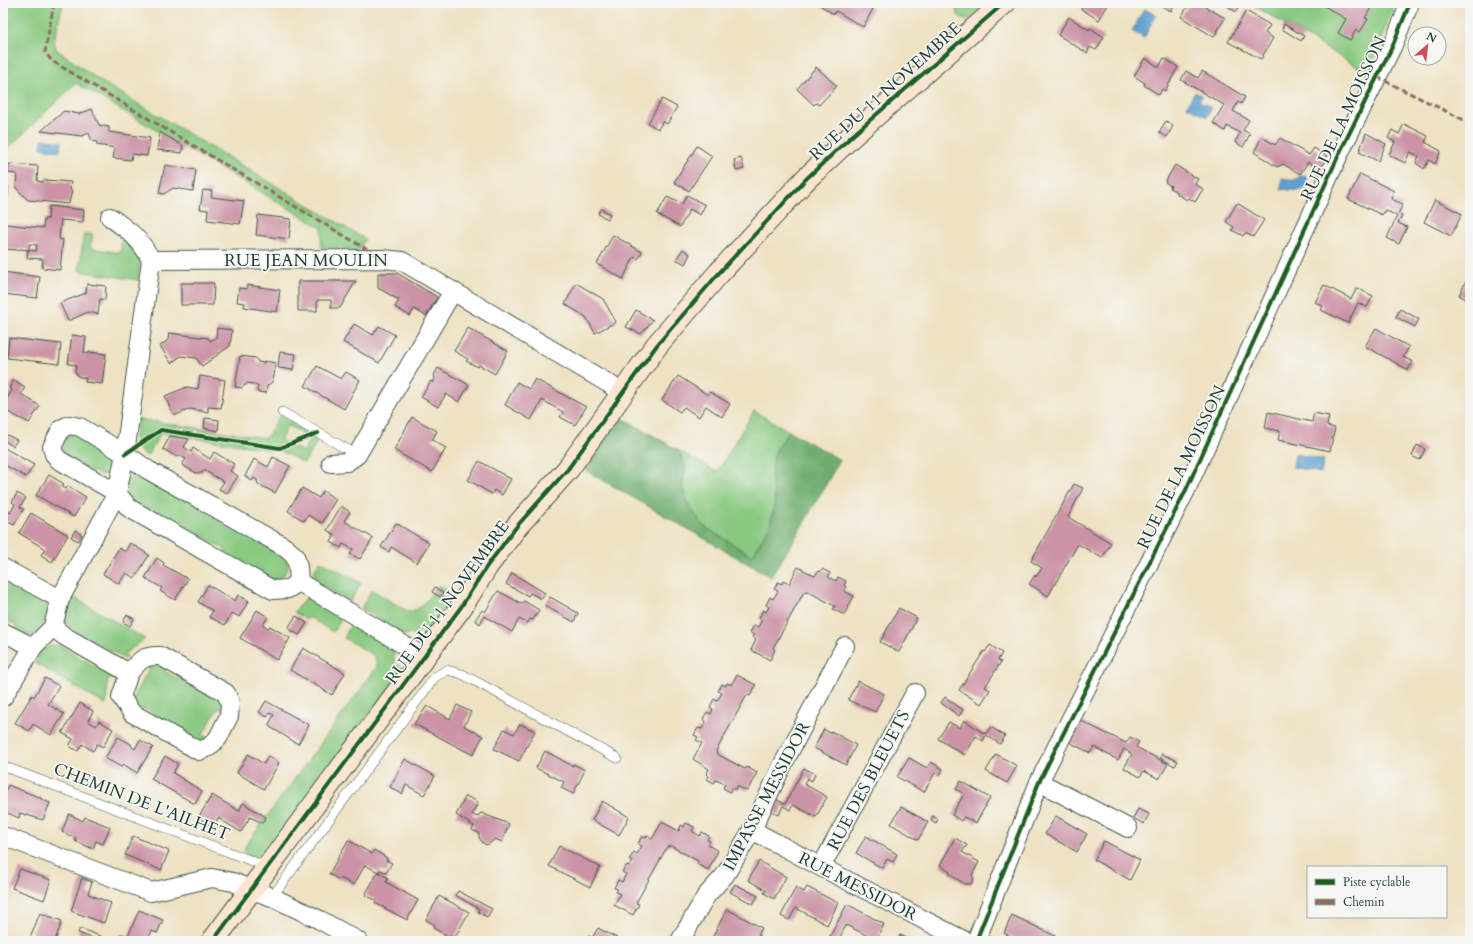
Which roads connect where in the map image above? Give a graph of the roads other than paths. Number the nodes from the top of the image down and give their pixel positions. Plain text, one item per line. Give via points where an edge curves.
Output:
1 (1004, 3) edge
2 (1410, 3) edge
3 (110, 217) dead end
4 (151, 260) junction
5 (453, 291) junction
6 (621, 395) junction
7 (282, 412) dead end
8 (125, 454) junction
9 (357, 455) junction
10 (332, 463) dead end
11 (117, 494) junction
12 (3, 568) edge
13 (299, 582) junction
14 (60, 599) junction
15 (53, 627) junction
16 (3, 632) edge
17 (845, 646) dead end
18 (33, 647) junction
19 (424, 657) junction
20 (129, 673) junction
21 (915, 693) dead end
22 (3, 697) edge
23 (617, 758) dead end
24 (3, 766) edge
25 (1039, 782) junction
26 (1128, 828) dead end
27 (752, 830) junction
28 (3, 836) edge
29 (268, 867) junction
30 (821, 867) junction
31 (252, 890) junction
32 (272, 897) junction
33 (213, 941) edge
34 (358, 941) edge
35 (680, 941) edge
36 (965, 941) edge
37 (976, 941) edge

1 - 6 street, RUE DU 11 NOVEMBRE via 853,135 806,180 719,273 657,345
2 - 25 street, RUE DE LA MOISSON via 1392,47 1340,152 1185,492
3 - 4 street via 132,233
4 - 5 street, RUE JEAN MOULIN via 383,259 402,261
4 - 8 street
5 - 6 street, RUE JEAN MOULIN via 611,385
5 - 9 street
6 - 19 street, RUE DU 11 NOVEMBRE via 568,469 517,526
7 - 9 lane
8 - 11 street
8 - 11 street via 80,427 69,425 61,429 52,447 59,460
8 - 13 street via 148,470 283,546 295,556
9 - 10 street via 347,462
11 - 13 street via 129,508 273,590 288,589
11 - 14 street
12 - 14 street
13 - 19 street
14 - 15 street
15 - 18 street
15 - 20 street via 64,636
16 - 18 street
17 - 27 street, IMPASSE MESSIDOR via 782,766
18 - 22 street
19 - 29 street, RUE DU 11 NOVEMBRE
20 - 20 street via 139,660 151,655 160,656 226,693 230,703 229,716 218,738 209,747 199,750 132,713 121,697
21 - 30 street, RUE DES BLEUETS
23 - 32 lane, RUE DU 11 NOVEMBRE via 462,674 447,670 435,677
24 - 29 lane, CHEMIN DE L'AILHET
25 - 26 street
25 - 37 street, RUE DE LA MOISSON
27 - 30 street, RUE MESSIDOR
27 - 35 street, IMPASSE MESSIDOR via 725,875 706,896
28 - 31 street via 151,892 212,878 233,882
29 - 31 street, RUE DU 11 NOVEMBRE
30 - 36 street, RUE MESSIDOR
31 - 32 street
31 - 33 street, RUE DU 11 NOVEMBRE
32 - 34 street

